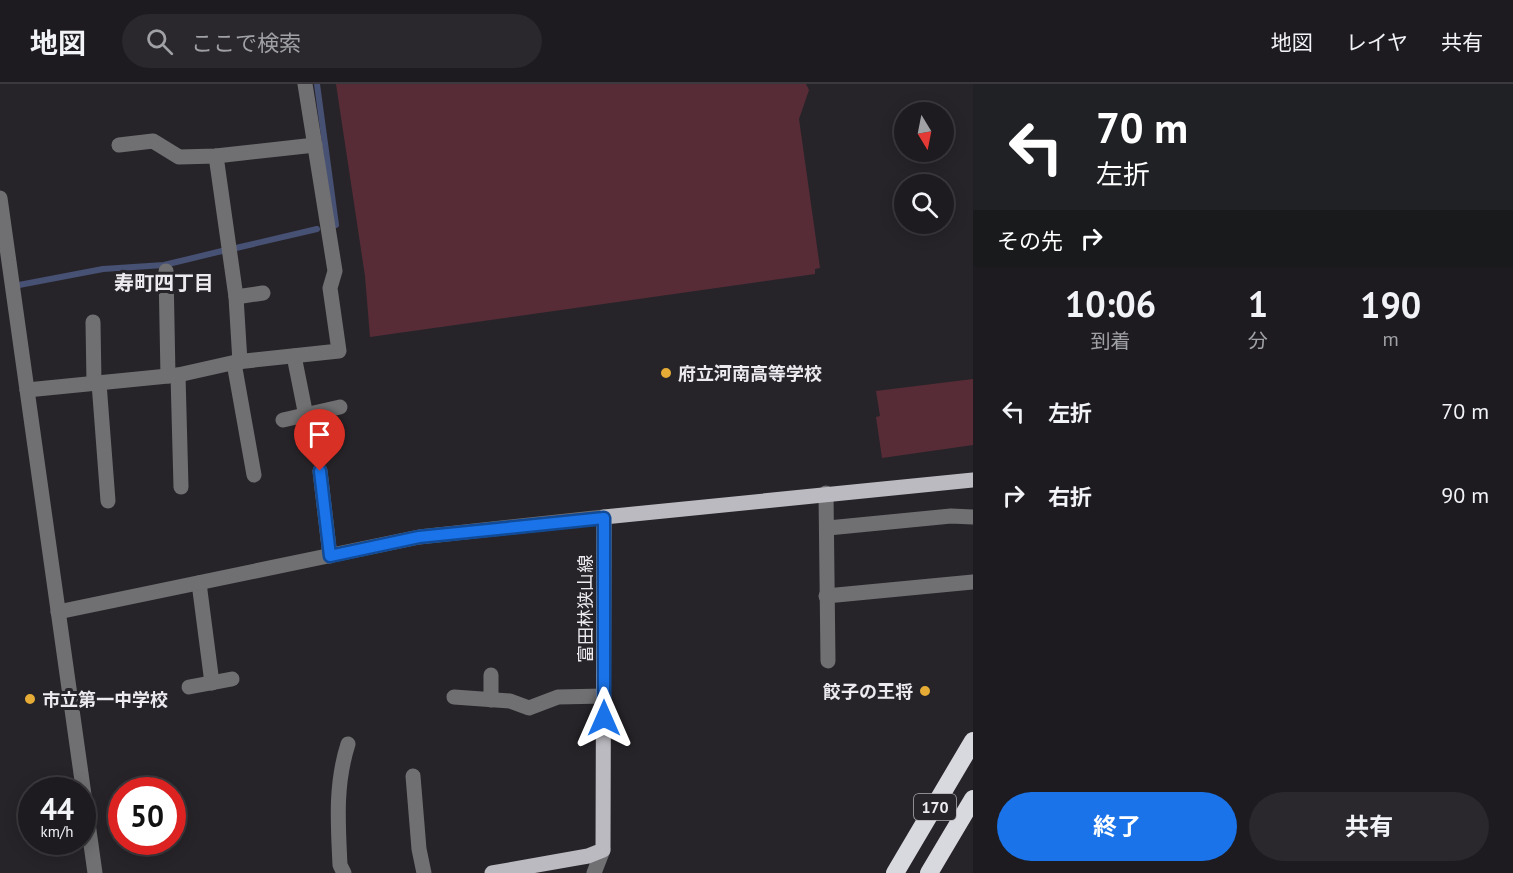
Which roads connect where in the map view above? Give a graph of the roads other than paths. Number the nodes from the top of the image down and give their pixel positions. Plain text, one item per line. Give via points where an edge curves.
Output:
1 (305, 84) edge
2 (119, 145) dead end
3 (315, 145) junction
4 (216, 156) junction
5 (0, 198) edge
6 (166, 271) dead end
7 (263, 293) dead end
8 (236, 297) junction
9 (93, 322) dead end
10 (294, 356) junction
11 (237, 362) junction
12 (173, 375) junction
13 (97, 383) junction
14 (27, 390) junction
15 (340, 407) dead end
16 (306, 416) junction
17 (283, 420) dead end
18 (320, 471) dead end
19 (254, 475) dead end
20 (973, 480) edge
21 (182, 487) dead end
22 (826, 493) junction
23 (108, 501) dead end
24 (973, 517) edge
25 (604, 518) junction
26 (828, 528) junction
27 (330, 556) junction
28 (973, 582) edge
29 (199, 583) junction
30 (826, 596) junction
31 (58, 612) junction
32 (828, 661) dead end
33 (491, 675) dead end
34 (232, 679) dead end
35 (212, 683) junction
36 (189, 687) dead end
37 (604, 696) junction
38 (454, 697) dead end
39 (491, 700) junction
40 (973, 741) edge
41 (348, 744) dead end
42 (413, 776) dead end
43 (973, 799) edge
44 (603, 850) junction
45 (95, 873) edge
46 (344, 873) edge
47 (424, 873) edge
48 (492, 873) edge
49 (594, 873) edge
50 (895, 873) edge
51 (929, 873) edge

1 - 3 street
2 - 4 street via 153,141 179,157
3 - 4 street
3 - 10 street via 334,271 330,288 339,351
4 - 8 street
5 - 14 street
6 - 12 street
7 - 8 street
8 - 11 street
9 - 13 street
10 - 11 street
10 - 16 street
11 - 12 street
11 - 19 street
12 - 13 street
12 - 21 street
13 - 14 street
13 - 23 street
14 - 31 street
15 - 16 street
16 - 17 street
18 - 27 street
20 - 22 main road
22 - 25 main road
22 - 26 street
24 - 26 street
25 - 27 street via 419,537
25 - 37 main road, 富田林狭山線
26 - 30 street
27 - 29 street
28 - 30 street
29 - 31 street
29 - 35 street
30 - 32 street
31 - 45 street
33 - 39 street
34 - 35 street
35 - 36 street
37 - 39 street via 558,697 530,708
37 - 44 main road, 富田林狭山線
38 - 39 street
40 - 50 highway, 170
41 - 46 street via 337,800 340,865
42 - 47 street
43 - 51 highway, 170
44 - 48 main road
44 - 49 street

